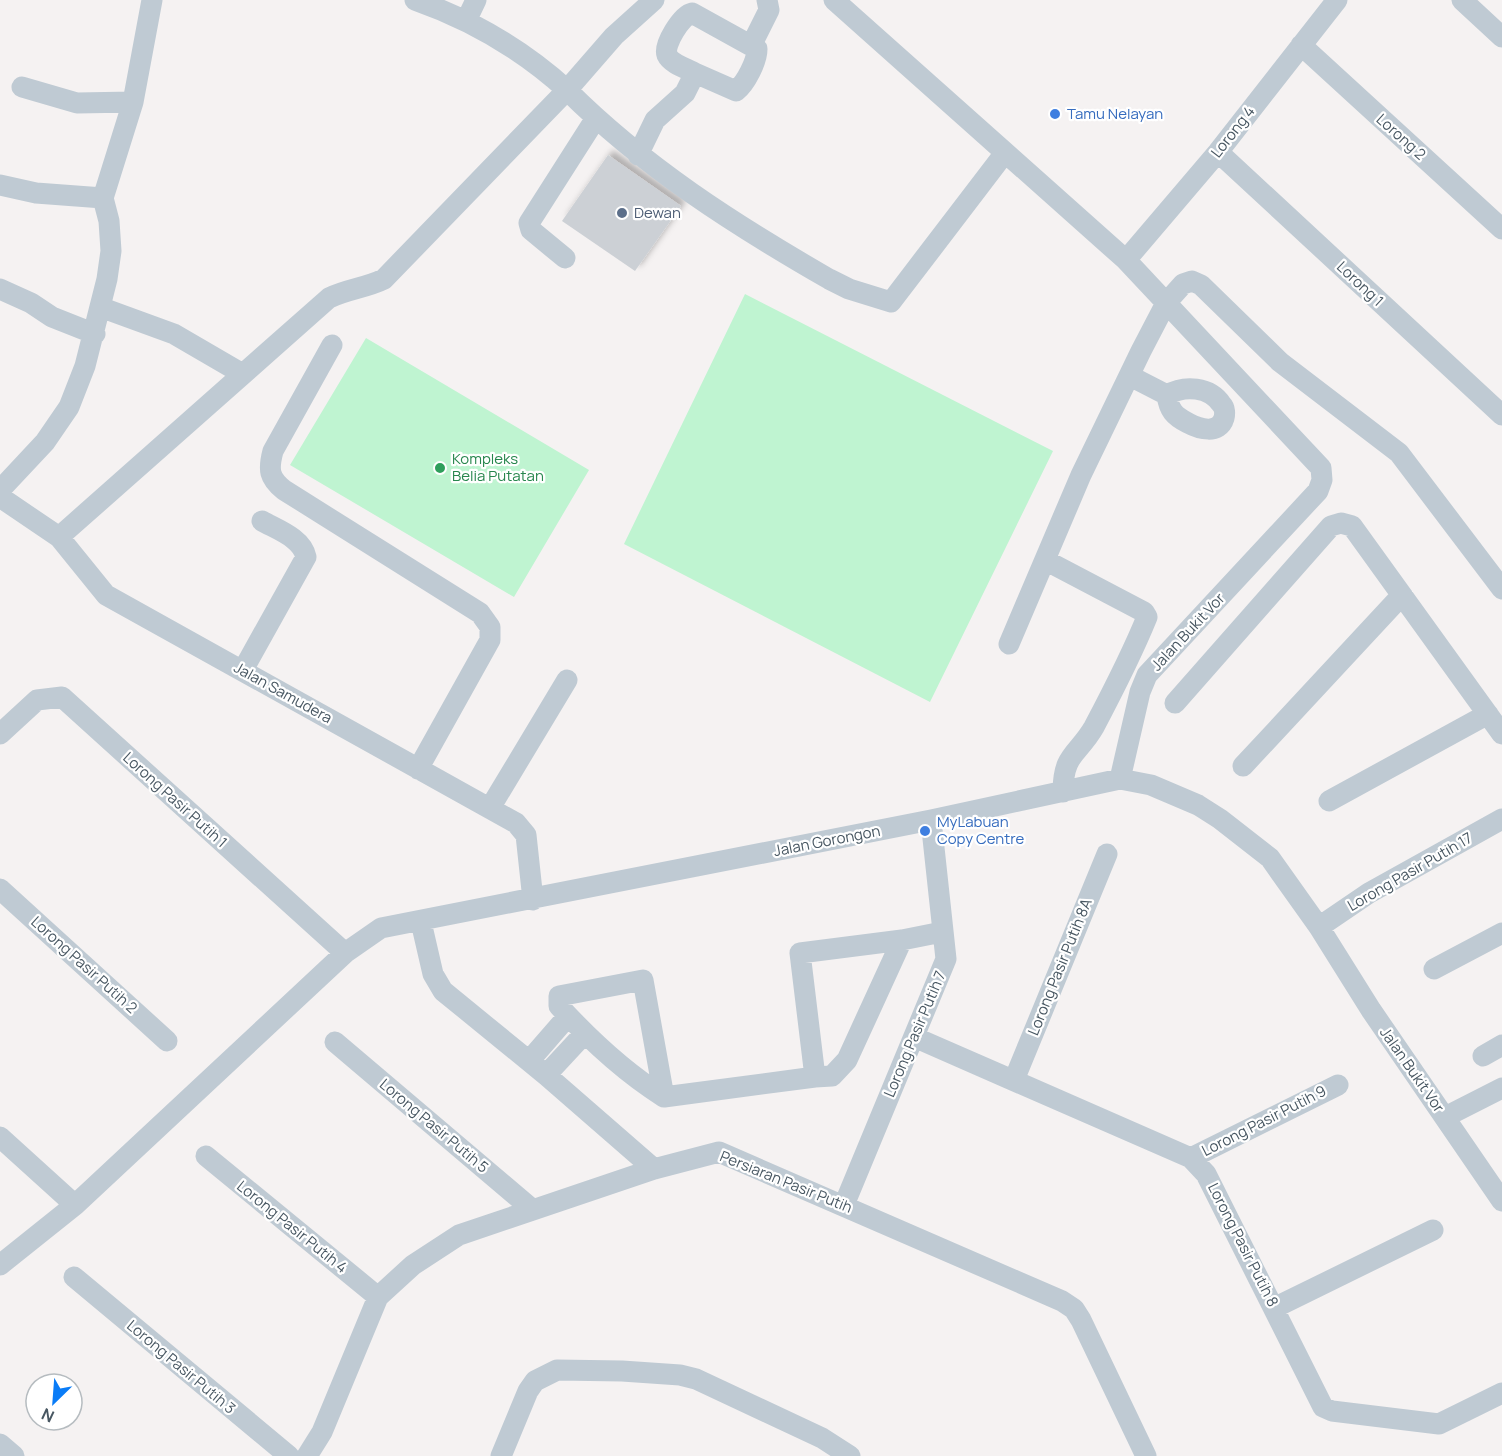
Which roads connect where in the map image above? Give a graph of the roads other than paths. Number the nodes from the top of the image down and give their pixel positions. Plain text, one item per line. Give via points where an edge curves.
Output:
1 (152, 0) edge
2 (415, 0) edge
3 (476, 0) edge
4 (654, 0) edge
5 (702, 0) edge
6 (767, 0) edge
7 (834, 0) edge
8 (1337, 0) edge
9 (1462, 0) edge
10 (466, 21) junction
11 (708, 21) junction
12 (1502, 37) edge
13 (752, 44) junction
14 (1301, 45) junction
15 (695, 73) junction
16 (22, 87) dead end
17 (567, 90) junction
18 (134, 102) junction
19 (596, 118) junction
20 (1218, 152) junction
21 (1004, 154) junction
22 (638, 155) junction
23 (0, 184) edge
24 (103, 198) junction
25 (1502, 229) edge
26 (565, 258) dead end
27 (1126, 260) junction
28 (0, 289) edge
29 (1166, 303) junction
30 (100, 307) junction
31 (95, 334) junction
32 (332, 345) dead end
33 (241, 373) junction
34 (1130, 376) junction
35 (1167, 395) dead end
36 (1502, 415) edge
37 (0, 490) edge
38 (0, 497) edge
39 (262, 521) dead end
40 (59, 537) junction
41 (1045, 560) junction
42 (1502, 589) edge
43 (1402, 595) junction
44 (1010, 644) dead end
45 (243, 670) junction
46 (567, 680) dead end
47 (1175, 703) dead end
48 (1488, 714) junction
49 (0, 734) edge
50 (1502, 734) edge
51 (1243, 766) dead end
52 (418, 769) junction
53 (1120, 779) junction
54 (1063, 792) junction
55 (1329, 801) dead end
56 (490, 808) junction
57 (1502, 819) edge
58 (931, 820) junction
59 (1107, 854) dead end
60 (0, 889) edge
61 (533, 900) junction
62 (421, 922) junction
63 (1319, 927) junction
64 (942, 932) junction
65 (1502, 933) edge
66 (902, 940) junction
67 (345, 953) junction
68 (1434, 969) dead end
69 (568, 1016) junction
70 (585, 1033) junction
71 (914, 1037) junction
72 (167, 1041) dead end
73 (335, 1042) dead end
74 (1502, 1045) edge
75 (1482, 1056) dead end
76 (529, 1061) junction
77 (546, 1075) junction
78 (814, 1077) junction
79 (1014, 1080) junction
80 (1338, 1084) dead end
81 (1502, 1088) edge
82 (664, 1097) junction
83 (1444, 1117) junction
84 (0, 1137) edge
85 (206, 1156) dead end
86 (1191, 1158) junction
87 (654, 1169) junction
88 (1502, 1201) edge
89 (75, 1205) junction
90 (844, 1205) junction
91 (532, 1210) junction
92 (1433, 1230) dead end
93 (0, 1265) edge
94 (74, 1277) dead end
95 (378, 1297) junction
96 (1276, 1307) junction
97 (1502, 1393) edge
98 (0, 1444) edge
99 (14, 1456) edge
100 (289, 1456) edge
101 (307, 1456) edge
102 (501, 1456) edge
103 (850, 1456) edge
104 (1146, 1456) edge

1 - 18 street
2 - 10 street
3 - 10 street
4 - 17 street via 614,36
5 - 11 street
6 - 13 street via 769,10
7 - 21 street, Jalan Bukit Vor
8 - 14 street, Lorong 4
9 - 12 street
10 - 17 street via 541,66
11 - 13 street
11 - 15 street via 687,14 667,49 671,60
13 - 15 street via 757,55 736,91
14 - 20 street, Lorong 4
14 - 25 street, Lorong 2
15 - 22 street via 685,93 655,120
16 - 18 street via 77,103
17 - 19 street
17 - 33 street via 384,279 329,298
18 - 24 street
19 - 22 street
19 - 26 street via 530,223 531,230
20 - 27 street, Lorong 4
20 - 36 street, Lorong 1
21 - 22 street via 891,302 849,289 820,274
21 - 27 street, Jalan Bukit Vor
23 - 24 street via 36,193
24 - 30 street via 111,251
27 - 29 street, Jalan Bukit Vor
28 - 31 street via 52,317
29 - 34 street
29 - 42 street via 1183,284 1192,281 1201,285 1280,362 1399,453
29 - 53 street, Jalan Bukit Vor via 1321,468 1322,480 1318,491 1147,675
30 - 31 street
30 - 33 street via 174,334
31 - 37 street via 69,406 45,442
32 - 52 street via 273,451 271,479 480,613 490,627 490,640
33 - 40 street
34 - 35 street
34 - 41 street
38 - 40 street, Jalan Samudera
39 - 45 street via 304,547 306,557
40 - 45 street, Jalan Samudera via 106,595
41 - 44 street
41 - 54 street via 1144,612 1146,617 1092,729 1070,756
43 - 47 street via 1352,526 1331,526
43 - 48 street
43 - 51 street
45 - 52 street, Jalan Samudera
46 - 56 street
48 - 50 street
48 - 55 street
49 - 67 street, Lorong Pasir Putih 1 via 37,700 62,697
52 - 56 street, Jalan Samudera
53 - 54 street, Jalan Gorongon
53 - 63 street, Jalan Bukit Vor via 1151,785 1198,805 1246,837 1269,858
54 - 58 street, Jalan Gorongon
56 - 61 street, Jalan Samudera via 516,823 526,835
57 - 63 street, Lorong Pasir Putih 17 via 1370,893
58 - 61 street, Jalan Gorongon
58 - 64 street, Lorong Pasir Putih 7
59 - 79 street, Lorong Pasir Putih 8A
60 - 72 street, Lorong Pasir Putih 2
61 - 62 street, Jalan Gorongon
62 - 67 street, Jalan Gorongon via 381,928
62 - 76 street via 433,974 443,991
63 - 83 street, Jalan Bukit Vor
64 - 66 street
64 - 71 street, Lorong Pasir Putih 7 via 946,959
65 - 68 street
66 - 78 street via 847,1060 832,1076
66 - 78 street via 800,953
67 - 89 street, Jalan Gorongon
69 - 70 street
69 - 76 street
69 - 82 street via 560,1006 559,996 643,980
70 - 77 street
70 - 82 street
71 - 79 street, Lorong Pasir Putih 8
71 - 90 street, Lorong Pasir Putih 7
73 - 91 street, Lorong Pasir Putih 5
74 - 75 street
76 - 77 street
77 - 87 street
78 - 82 street
79 - 86 street, Lorong Pasir Putih 8
80 - 86 street, Lorong Pasir Putih 9
81 - 83 street
83 - 88 street, Jalan Bukit Vor
84 - 89 street
85 - 95 street, Lorong Pasir Putih 4
86 - 96 street, Lorong Pasir Putih 8 via 1206,1174
87 - 90 street, Persiaran Pasir Putih via 719,1152
87 - 91 street, Persiaran Pasir Putih
89 - 93 street, Jalan Gorongon
90 - 104 street, Persiaran Pasir Putih via 1074,1309
91 - 95 street, Persiaran Pasir Putih via 459,1235 413,1265
92 - 96 street
94 - 100 street, Lorong Pasir Putih 3
95 - 101 street, Persiaran Pasir Putih via 322,1432
96 - 97 street, Lorong Pasir Putih 8 via 1317,1399 1332,1411 1439,1424
98 - 99 street
102 - 103 street via 528,1391 535,1381 557,1370 622,1371 696,1379 822,1438

